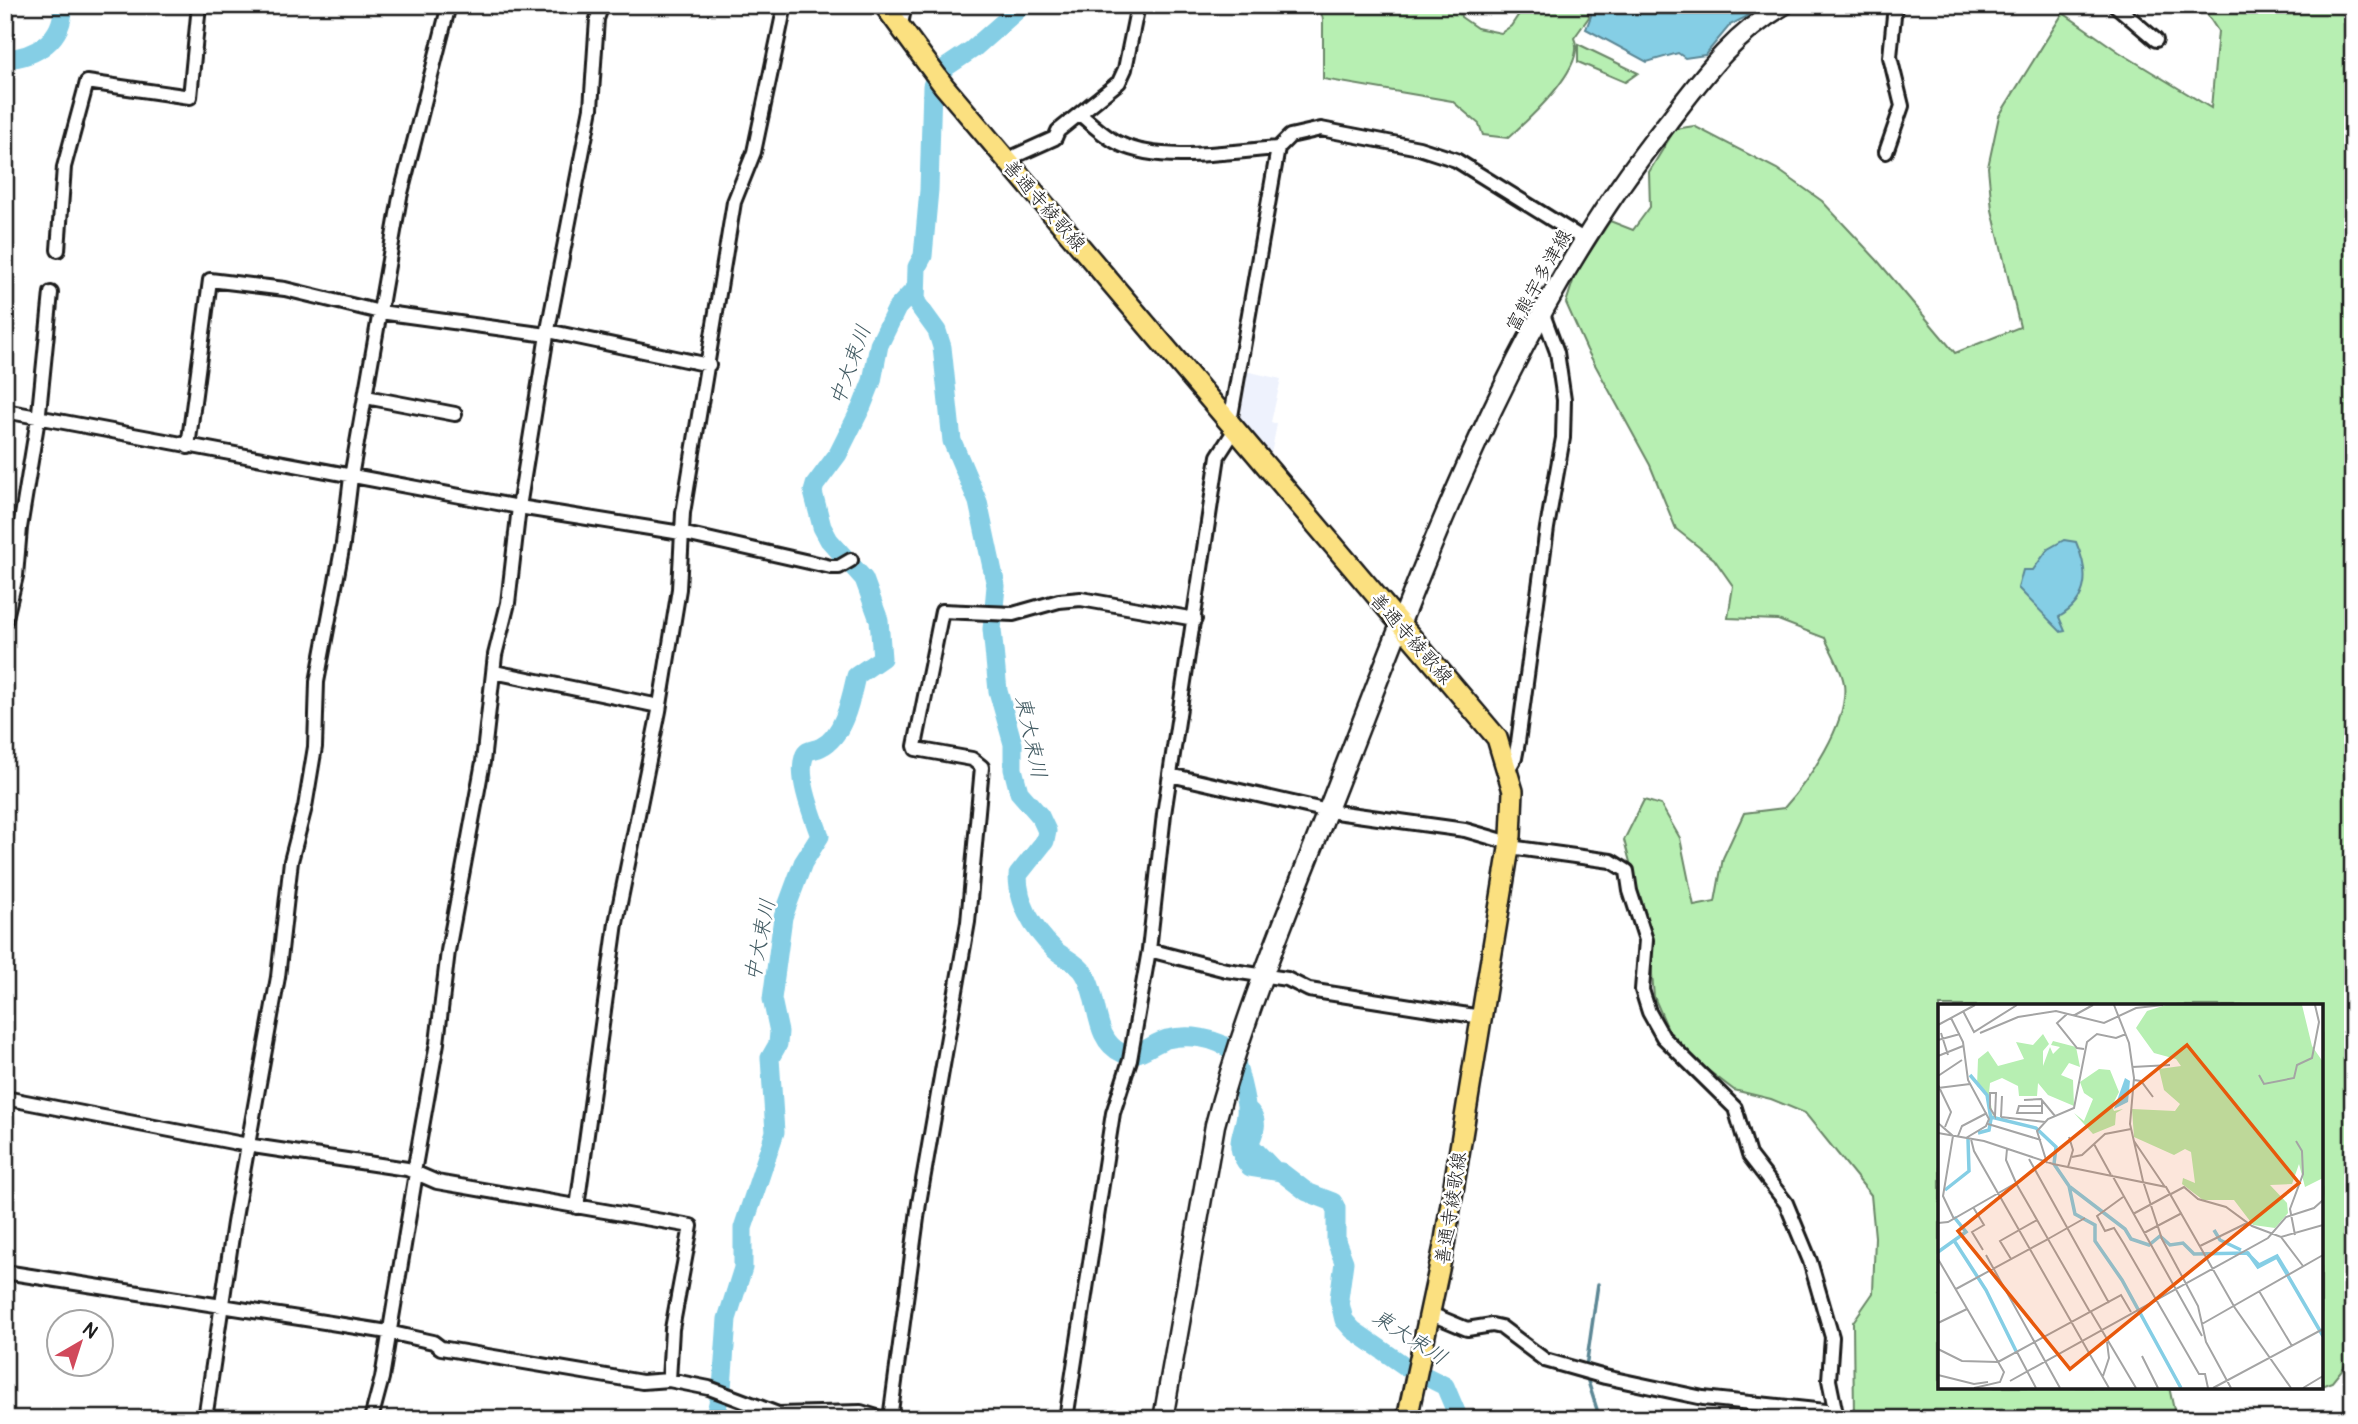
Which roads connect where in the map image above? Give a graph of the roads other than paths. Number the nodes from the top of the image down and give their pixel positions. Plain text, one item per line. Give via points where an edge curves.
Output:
1 (200, 5) edge
2 (449, 5) edge
3 (602, 5) edge
4 (785, 5) edge
5 (884, 5) edge
6 (905, 5) edge
7 (1138, 5) edge
8 (1784, 5) edge
9 (1895, 5) edge
10 (2115, 5) edge
11 (900, 29) junction
12 (2156, 40) dead end
13 (1080, 115) junction
14 (1278, 148) junction
15 (1886, 152) dead end
16 (1006, 160) junction
17 (1585, 240) junction
18 (58, 250) dead end
19 (51, 293) dead end
20 (380, 312) junction
21 (1543, 314) junction
22 (550, 332) junction
23 (709, 365) junction
24 (366, 397) junction
25 (5, 411) edge
26 (455, 414) dead end
27 (38, 416) junction
28 (1233, 425) junction
29 (188, 447) junction
30 (351, 477) junction
31 (522, 507) junction
32 (681, 533) junction
33 (849, 562) dead end
34 (1195, 619) junction
35 (5, 622) edge
36 (1399, 623) junction
37 (497, 673) junction
38 (659, 706) junction
39 (1507, 769) junction
40 (1170, 775) junction
41 (1328, 811) junction
42 (1510, 845) junction
43 (1149, 950) junction
44 (1263, 974) junction
45 (1481, 1017) junction
46 (5, 1098) edge
47 (249, 1145) junction
48 (415, 1173) junction
49 (577, 1207) junction
50 (5, 1272) edge
51 (221, 1307) junction
52 (1431, 1314) junction
53 (391, 1333) junction
54 (669, 1380) junction
55 (1835, 1414) edge
56 (371, 1418) edge
57 (205, 1419) edge
58 (884, 1419) edge
59 (890, 1419) edge
60 (1066, 1419) edge
61 (1163, 1419) edge
62 (1407, 1419) edge

1 - 18 street via 190,97 87,82 64,167
2 - 20 street via 400,197
3 - 22 street via 590,108
4 - 23 street via 754,152 734,202
5 - 11 main road, 善通寺綾歌線
6 - 11 street
7 - 13 street via 1119,82
8 - 17 street, 富熊宇多津線 via 1742,33 1720,56 1636,161
9 - 15 street via 1890,57 1902,106
10 - 12 street
11 - 16 main road, 善通寺綾歌線
13 - 14 street via 1117,143 1136,151 1209,153
13 - 16 street via 1055,138
14 - 17 street via 1290,136 1321,130 1419,148 1471,169
14 - 28 street
16 - 28 main road, 善通寺綾歌線
17 - 21 street, 富熊宇多津線
19 - 27 street
20 - 22 street
20 - 24 street
20 - 29 street via 285,289 210,280
21 - 36 street, 富熊宇多津線 via 1484,422
21 - 39 street via 1557,352 1564,400 1563,438 1518,742
22 - 23 street
22 - 31 street
23 - 32 street
24 - 26 street via 419,412
24 - 30 street
25 - 27 street
27 - 29 street via 163,438
27 - 35 street via 16,576
28 - 34 street via 1218,456
28 - 36 main road, 善通寺綾歌線
29 - 30 street
30 - 31 street
30 - 47 street via 317,682 315,747 291,860 278,977
31 - 32 street
31 - 37 street via 495,655
32 - 33 street via 831,567
32 - 38 street via 679,589
34 - 40 street
34 - 59 street via 1082,599 1001,614 942,611 915,746 972,760 982,767 968,922 919,1203
36 - 39 main road, 善通寺綾歌線 via 1497,738
36 - 41 street, 富熊宇多津線
37 - 38 street
37 - 48 street
38 - 49 street via 616,923
39 - 42 main road, 善通寺綾歌線 via 1514,800
40 - 41 street
40 - 43 street
41 - 42 street via 1465,830
41 - 44 street, 富熊宇多津線
42 - 45 main road, 善通寺綾歌線
42 - 55 street via 1611,861 1627,870 1646,940 1642,990 1649,1012 1663,1037 1735,1108 1749,1156 1786,1203 1810,1261 1832,1337 1829,1380
43 - 44 street via 1226,970
43 - 60 street via 1130,1060 1113,1114
44 - 45 street via 1309,990
44 - 61 street, 富熊宇多津線 via 1226,1082 1208,1161
45 - 52 main road, 善通寺綾歌線
46 - 47 street
47 - 48 street
47 - 51 street
48 - 49 street via 437,1182
48 - 53 street
49 - 54 street via 691,1226 672,1329
50 - 51 street
51 - 53 street
51 - 57 street
52 - 55 street via 1467,1329 1501,1327 1545,1360 1586,1371 1703,1398
52 - 62 main road, 善通寺綾歌線
53 - 54 street via 441,1348 642,1382
53 - 56 street
54 - 58 street via 778,1414 861,1412

